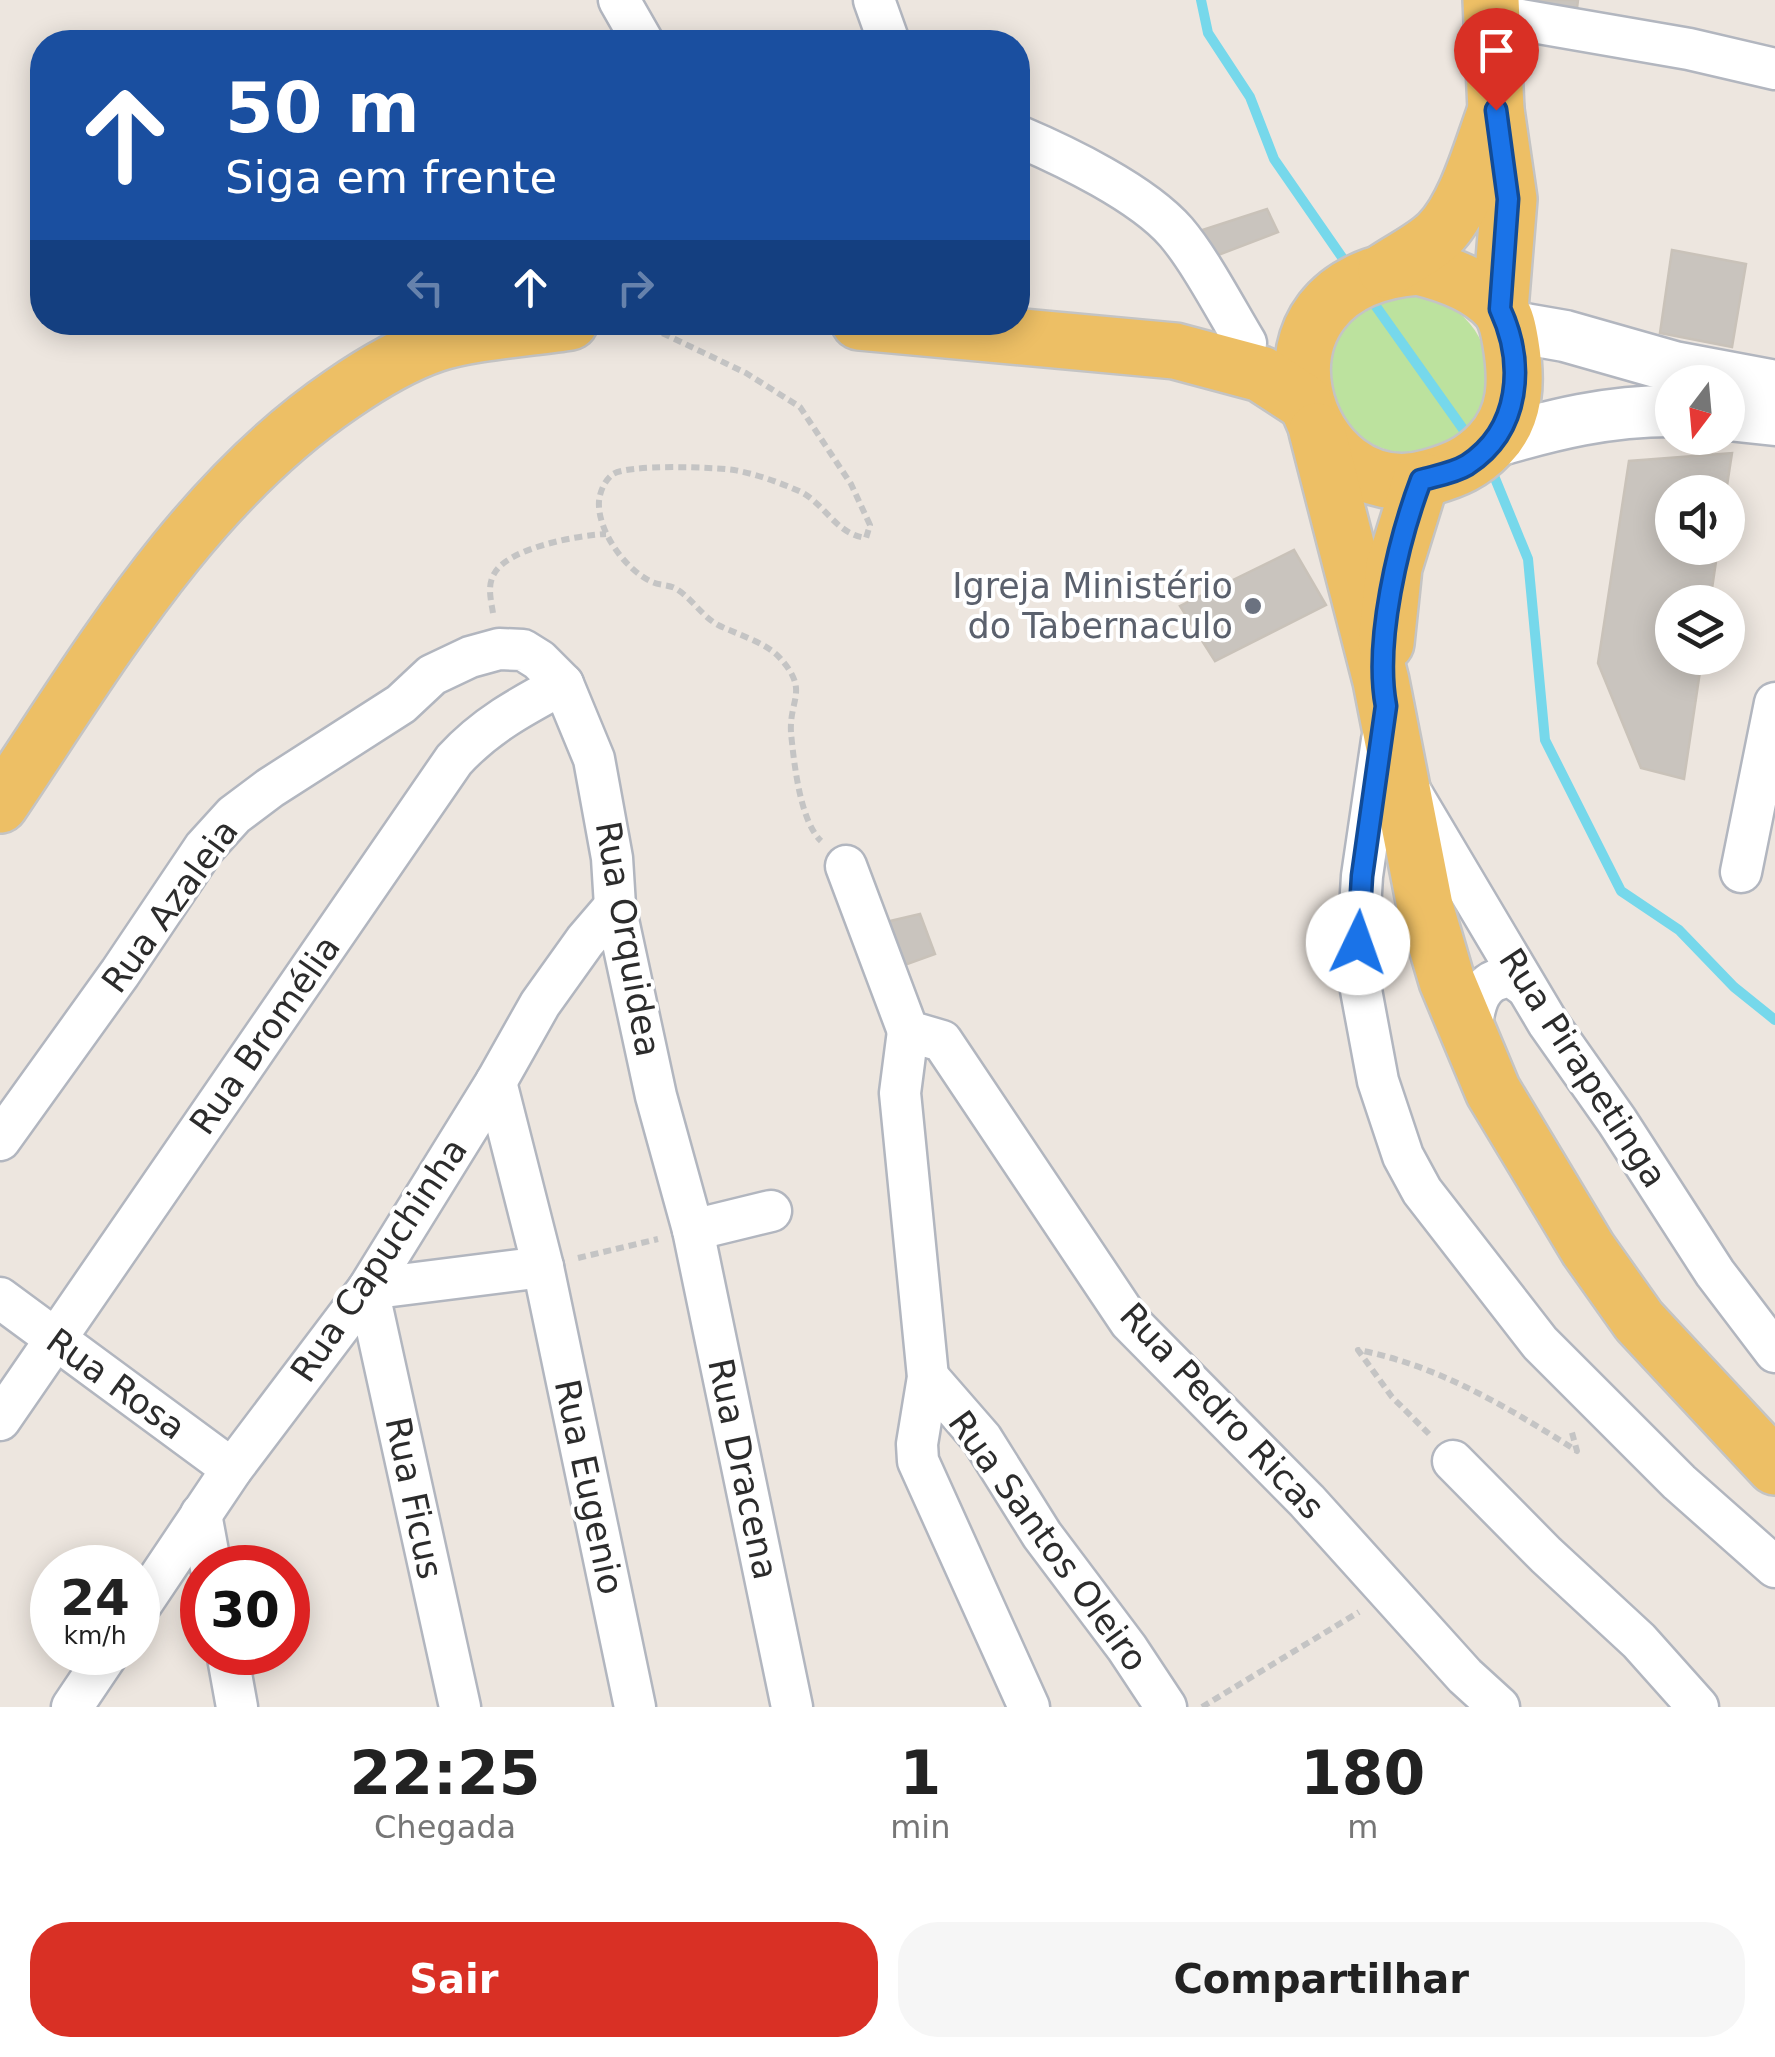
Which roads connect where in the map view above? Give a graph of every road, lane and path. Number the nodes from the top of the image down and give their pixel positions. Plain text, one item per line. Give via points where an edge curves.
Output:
1 (619, 0) edge
2 (874, 0) edge
3 (1491, 7) edge
4 (636, 30) edge
5 (885, 30) edge
6 (1775, 69) edge
7 (1496, 110) junction
8 (1030, 141) edge
9 (1386, 270) junction
10 (1327, 304) junction
11 (1504, 318) junction
12 (488, 335) edge
13 (667, 335) edge
14 (999, 335) edge
15 (1246, 343) junction
16 (1171, 351) junction
17 (1775, 386) edge
18 (1655, 410) edge
19 (1311, 416) junction
20 (1745, 417) edge
21 (1775, 420) edge
22 (1492, 442) junction
23 (1421, 480) junction
24 (607, 534) junction
25 (499, 649) junction
26 (551, 672) junction
27 (1384, 694) junction
28 (1775, 703) edge
29 (1402, 778) junction
30 (0, 805) edge
31 (812, 832) dead end
32 (846, 866) dead end
33 (1740, 872) dead end
34 (615, 906) junction
35 (1526, 987) junction
36 (925, 1036) junction
37 (1470, 1037) junction
38 (496, 1082) junction
39 (0, 1140) edge
40 (770, 1211) dead end
41 (693, 1230) junction
42 (543, 1267) junction
43 (368, 1289) junction
44 (0, 1298) edge
45 (55, 1339) junction
46 (1775, 1352) edge
47 (1560, 1362) junction
48 (928, 1378) junction
49 (0, 1420) edge
50 (1453, 1461) joint
51 (1775, 1467) edge
52 (232, 1469) junction
53 (201, 1514) junction
54 (207, 1545) edge
55 (1775, 1567) edge
56 (160, 1576) edge
57 (1390, 1593) junction
58 (93, 1675) edge
59 (231, 1675) edge
60 (1456, 1692) edge
61 (72, 1707) edge
62 (237, 1707) edge
63 (460, 1707) edge
64 (635, 1707) edge
65 (792, 1707) edge
66 (1029, 1707) edge
67 (1166, 1707) edge
68 (1202, 1707) edge
69 (1499, 1707) edge
70 (1698, 1707) edge

1 - 4 street
2 - 5 street
3 - 6 street
3 - 7 main road
7 - 9 main road via 1447,224
7 - 11 main road via 1508,199
8 - 15 street via 1083,165 1164,221
9 - 10 main road via 1354,282
9 - 11 main road via 1448,275 1476,290
10 - 15 main road
10 - 19 main road via 1309,333 1302,366
11 - 17 street via 1674,368
11 - 22 main road via 1517,378 1510,412
12 - 30 main road via 437,343 379,369 308,417 237,480 148,586
13 - 24 path via 746,372 800,407 852,484 870,532 866,538 851,534 810,498 778,482 732,470 652,467 614,474 604,485 599,500
14 - 16 main road
15 - 16 main road
16 - 19 main road via 1261,374
18 - 22 street via 1566,421
19 - 23 main road via 1339,456 1366,473
19 - 27 main road
20 - 21 street
22 - 23 main road via 1465,466
23 - 27 main road via 1394,567
24 - 25 path via 552,544 500,565 489,586
24 - 31 path via 639,574 678,590 712,622 776,653 790,672 798,700 791,735
25 - 26 street via 523,650
25 - 39 street, Rua Azaleia via 432,675 401,704 234,815 204,848
26 - 34 street, Rua Orquidea via 594,759
26 - 45 street, Rua Bromélia via 454,760
27 - 29 main road
27 - 47 street via 1358,943 1378,1081 1422,1191
28 - 33 street
29 - 35 street, Rua Pirapetinga
29 - 37 main road via 1425,906
32 - 36 street
34 - 38 street, Rua Capuchinha via 540,1004
34 - 41 street, Rua Orquidea
35 - 37 street via 1512,977 1489,983 1475,1002
35 - 46 street, Rua Pirapetinga via 1715,1273
36 - 48 street via 900,1093
36 - 57 street, Rua Pedro Ricas via 1130,1322
37 - 51 main road via 1532,1160 1639,1321
38 - 42 street, Rua Eugenio
38 - 43 street, Rua Capuchinha
40 - 41 street
41 - 42 path
41 - 65 street, Rua Dracena
42 - 43 street
42 - 64 street, Rua Eugenio
43 - 52 street, Rua Capuchinha
43 - 63 street, Rua Ficus
44 - 45 street, Rua Rosa
45 - 49 street, Rua Bromélia
45 - 52 street, Rua Rosa
47 - 50 path via 1557,1380 1577,1451 1430,1370 1358,1350
47 - 55 street
48 - 66 street via 918,1462
48 - 67 street, Rua Santos Oleiro via 982,1440
50 - 70 street
52 - 53 street, Rua Capuchinha
53 - 54 street
53 - 56 street, Rua Capuchinha
57 - 60 street, Rua Pedro Ricas
57 - 68 path
58 - 61 street
59 - 62 street
60 - 69 street, Rua Pedro Ricas

